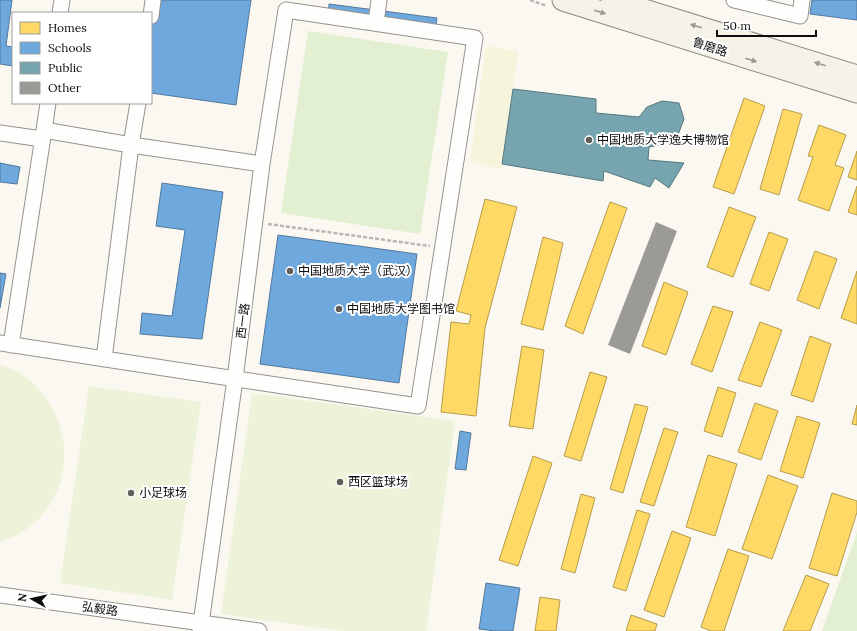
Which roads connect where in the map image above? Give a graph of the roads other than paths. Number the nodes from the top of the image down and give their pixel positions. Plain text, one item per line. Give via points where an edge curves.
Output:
1 (62, 0) edge
2 (154, 0) edge
3 (379, 0) edge
4 (563, 0) edge
5 (612, 0) edge
6 (734, 0) edge
7 (802, 0) edge
8 (60, 12) edge
9 (152, 12) edge
10 (376, 23) junction
11 (857, 76) edge
12 (857, 92) edge
13 (48, 104) edge
14 (138, 104) edge
15 (0, 132) edge
16 (43, 134) junction
17 (131, 145) junction
18 (262, 164) junction
19 (6, 344) edge
20 (104, 359) junction
21 (235, 379) junction
22 (0, 594) edge
23 (200, 627) edge
24 (259, 631) edge

1 - 8 street
2 - 9 street
3 - 10 street
4 -> 12 main road, 鲁磨路
11 -> 5 main road, 鲁磨路
6 - 7 street via 800,16
10 - 18 street, 西一路 via 286,10
10 - 21 street via 475,38 418,406
13 - 16 street
14 - 17 street
15 - 16 street
16 - 17 street
16 - 19 street
17 - 18 street
17 - 20 street
18 - 21 street, 西一路
19 - 20 street
20 - 21 street
21 - 23 street, 西一路
22 - 23 street, 弘毅路
23 - 24 street, 弘毅路

